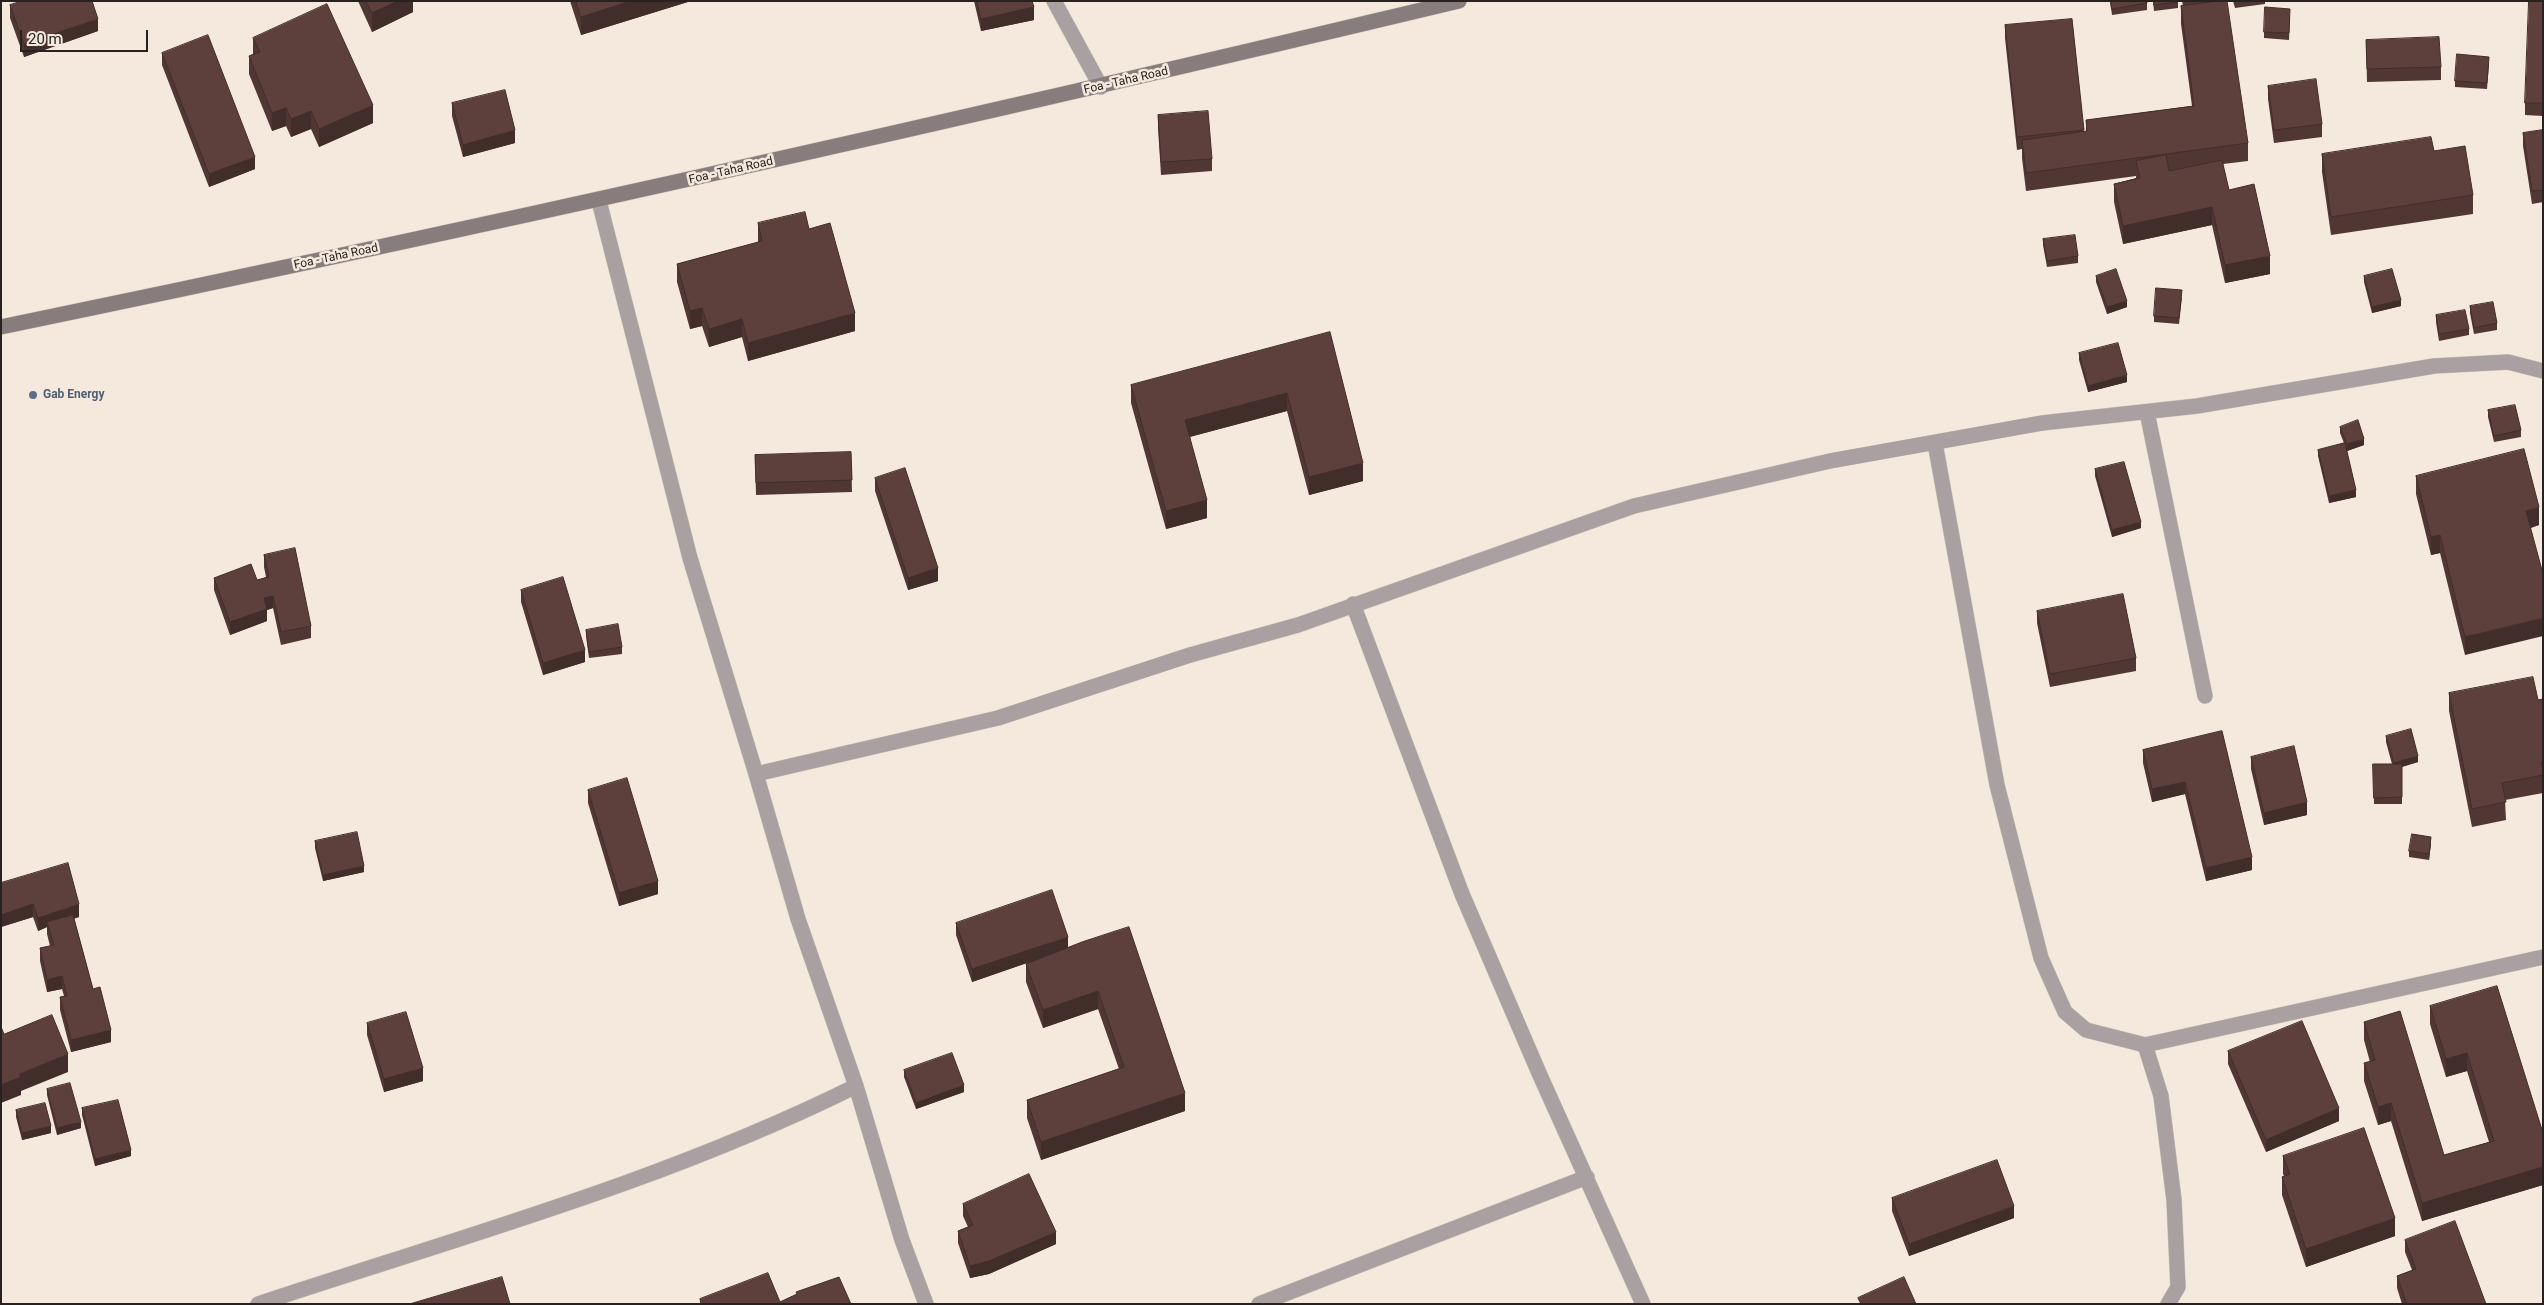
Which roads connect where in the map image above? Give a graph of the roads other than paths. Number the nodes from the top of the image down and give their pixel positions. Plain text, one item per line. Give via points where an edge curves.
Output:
1 (1054, 1) edge
2 (1458, 1) edge
3 (1101, 87) junction
4 (599, 200) junction
5 (1, 327) edge
6 (2543, 371) edge
7 (2147, 412) junction
8 (1935, 443) junction
9 (1353, 604) junction
10 (2204, 696) dead end
11 (756, 774) junction
12 (2543, 957) edge
13 (2145, 1045) junction
14 (856, 1086) junction
15 (1587, 1177) junction
16 (258, 1304) edge
17 (926, 1304) edge
18 (1259, 1304) edge
19 (1643, 1304) edge
20 (2168, 1304) edge

1 - 3 street
2 - 3 street, Foa - Taha Road
3 - 4 street, Foa - Taha Road
4 - 5 street, Foa - Taha Road
4 - 11 street via 690,558
6 - 7 street via 2508,362 2434,366
7 - 8 street via 2042,423
7 - 10 street
8 - 9 street via 1830,461 1634,506
8 - 13 street via 1998,784 2041,958 2065,1012 2086,1030
9 - 11 street via 1298,626 1190,655 998,718
9 - 15 street via 1462,894
11 - 14 street via 798,919
12 - 13 street
13 - 20 street via 2161,1096 2174,1200 2178,1287
14 - 16 street via 793,1118 617,1187
14 - 17 street via 902,1240
15 - 18 street
15 - 19 street

